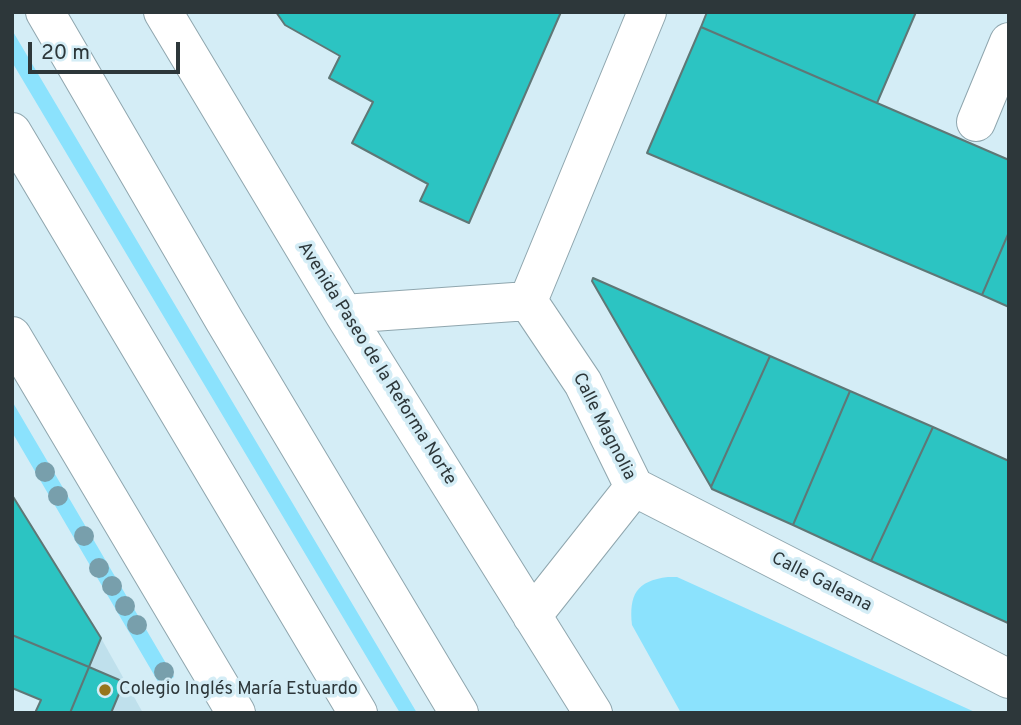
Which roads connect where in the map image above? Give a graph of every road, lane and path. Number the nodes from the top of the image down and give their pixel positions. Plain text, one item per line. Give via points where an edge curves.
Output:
1 (45, 12) edge
2 (163, 12) edge
3 (647, 12) edge
4 (1009, 42) edge
5 (976, 122) dead end
6 (12, 132) edge
7 (528, 301) junction
8 (344, 314) junction
9 (12, 336) edge
10 (634, 487) junction
11 (532, 616) junction
12 (1009, 679) edge
13 (236, 713) edge
14 (358, 713) edge
15 (459, 713) edge
16 (593, 713) edge

1 - 15 street
2 - 8 street, Avenida Paseo de la Reforma Norte
3 - 7 street
4 - 5 street
6 - 14 street
7 - 8 street
7 - 10 street, Calle Magnolia via 583,383
8 - 11 street, Avenida Paseo de la Reforma Norte
9 - 13 street
10 - 11 street, Calle Magnolia
10 - 12 street, Calle Galeana
11 - 16 street, Avenida Paseo de la Reforma Norte

